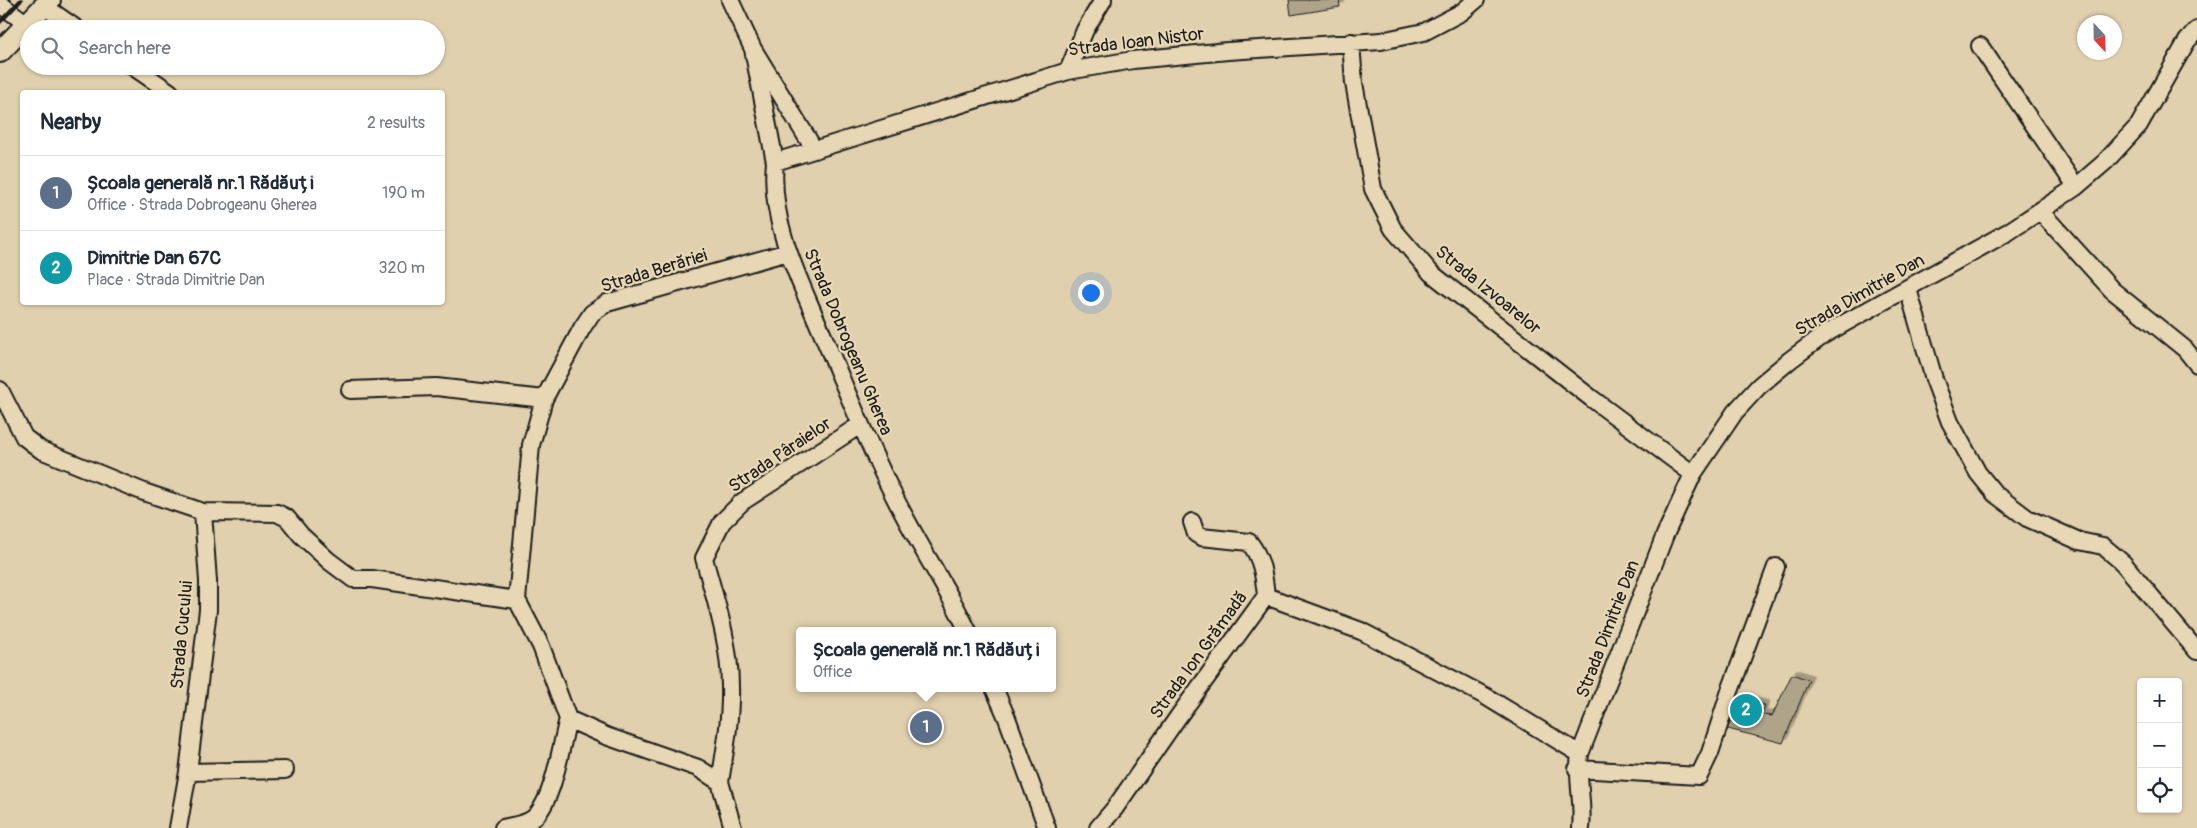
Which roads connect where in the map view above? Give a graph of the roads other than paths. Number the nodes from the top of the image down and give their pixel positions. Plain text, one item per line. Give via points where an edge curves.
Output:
1 (730, 0) edge
2 (1103, 0) edge
3 (1476, 0) edge
4 (47, 3) edge
5 (0, 4) edge
6 (22, 20) edge
7 (31, 20) edge
8 (67, 20) edge
9 (2197, 30) edge
10 (20, 31) edge
11 (1350, 42) junction
12 (1980, 46) dead end
13 (753, 49) junction
14 (0, 52) edge
15 (1068, 70) junction
16 (145, 75) edge
17 (167, 90) edge
18 (814, 149) junction
19 (775, 162) junction
20 (2076, 186) junction
21 (2040, 211) junction
22 (788, 252) junction
23 (1908, 289) junction
24 (2197, 364) edge
25 (0, 390) edge
26 (350, 390) dead end
27 (544, 400) junction
28 (860, 425) junction
29 (1693, 474) junction
30 (203, 512) junction
31 (1192, 522) dead end
32 (1776, 567) dead end
33 (1266, 596) junction
34 (517, 600) junction
35 (966, 627) edge
36 (2197, 651) edge
37 (996, 692) edge
38 (568, 719) junction
39 (1579, 762) junction
40 (285, 770) dead end
41 (188, 772) junction
42 (720, 782) junction
43 (178, 828) edge
44 (503, 828) edge
45 (733, 828) edge
46 (1047, 828) edge
47 (1098, 828) edge
48 (1581, 828) edge

1 - 13 street, Strada Dobrogeanu Gherea
2 - 15 street via 1085,30
3 - 11 street, Strada Ioan Nistor via 1462,12 1424,32 1382,41
4 - 7 main road
4 - 8 street
5 - 6 street
9 - 20 street, Strada Dimitrie Dan via 2187,41 2139,125 2111,157
10 - 14 main road
11 - 15 street, Strada Ioan Nistor via 1134,60
11 - 29 street, Strada Izvoarelor via 1373,189 1393,229 1431,273
12 - 20 street
13 - 18 street, Strada Dobrogeanu Gherea
13 - 19 street, Strada Dobrogeanu Gherea
15 - 18 street, Strada Ioan Nistor
16 - 17 street
18 - 19 street, Strada Ioan Nistor
19 - 22 street, Strada Dobrogeanu Gherea via 773,181 779,222
20 - 21 street, Strada Dimitrie Dan
21 - 23 street, Strada Dimitrie Dan
21 - 24 street via 2112,290 2185,349
22 - 27 street, Strada Berăriei via 607,303 592,313 582,328
22 - 28 street, Strada Dobrogeanu Gherea
23 - 29 street, Strada Dimitrie Dan via 1825,334 1774,373 1735,412
23 - 36 street via 1950,422 1978,473 1995,494 2027,518 2079,541 2103,546 2123,564
25 - 30 street via 24,437 41,450
26 - 27 street via 436,387
27 - 34 street, Strada Berăriei via 531,445
28 - 35 street, Strada Dobrogeanu Gherea via 893,494
28 - 42 street, Strada Pâraielor via 742,502 722,522 704,558 728,658 730,687
29 - 39 street, Strada Dimitrie Dan via 1665,535
30 - 34 street via 277,513 287,518 315,548 353,579
30 - 41 street, Strada Cucului via 208,610
31 - 33 street via 1196,534 1201,537 1249,542 1262,567
32 - 39 street via 1699,776
33 - 39 street, Strada Ion Grămadă via 1361,631 1484,696
33 - 47 street, Strada Ion Grămadă
34 - 38 street via 540,646
37 - 46 street
38 - 42 street via 606,736 698,768
38 - 44 street via 550,792 539,813 529,821
39 - 48 street, Strada Dimitrie Dan
40 - 41 street
41 - 43 street, Strada Cucului
42 - 45 street

